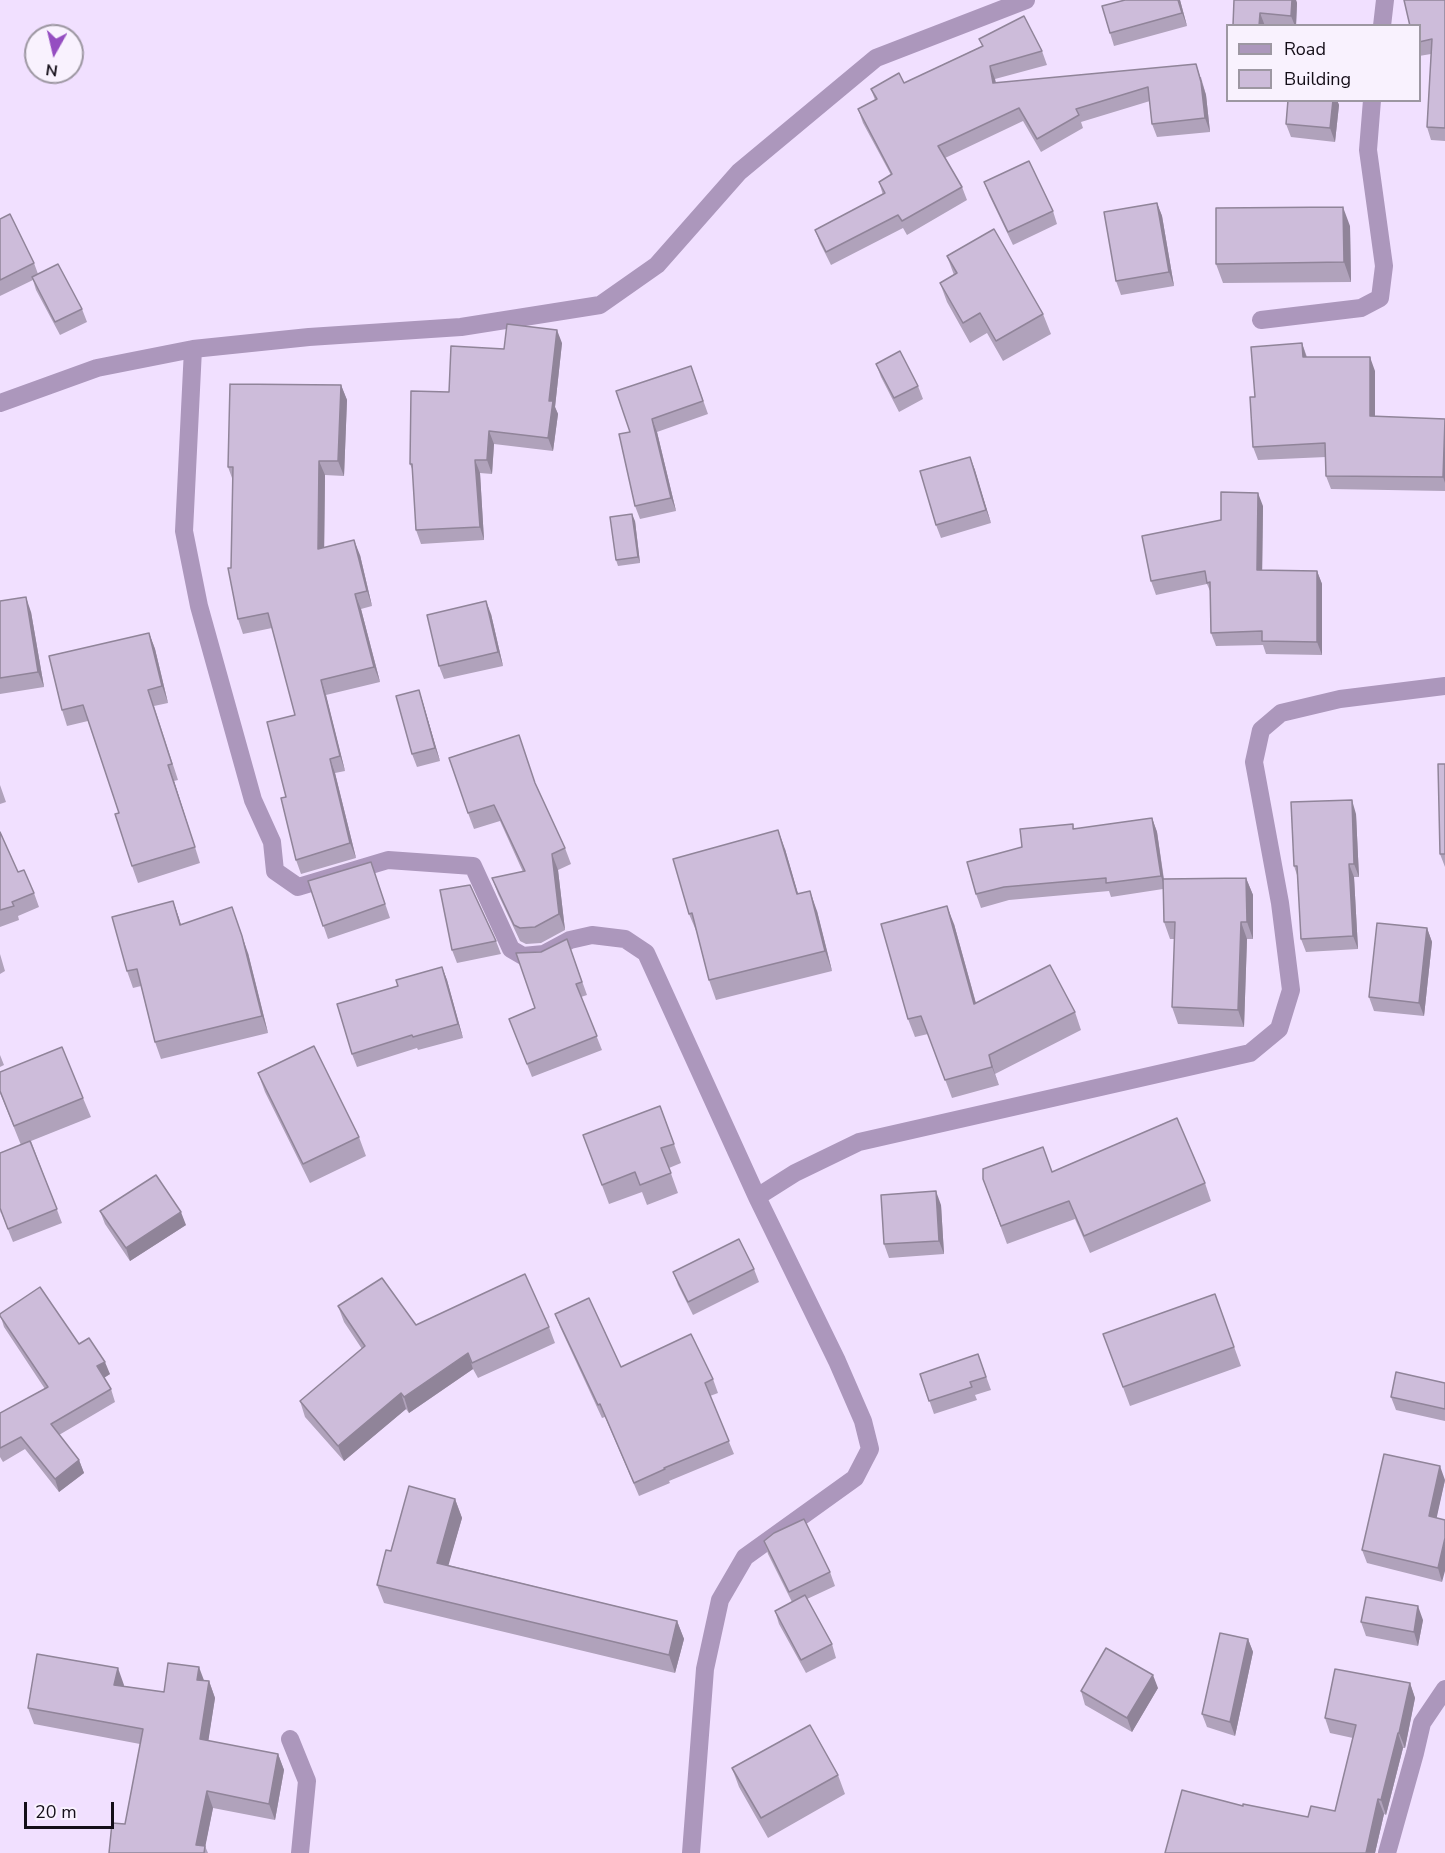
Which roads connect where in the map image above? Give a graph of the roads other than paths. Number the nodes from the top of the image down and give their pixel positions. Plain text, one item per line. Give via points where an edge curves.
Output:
1 (1026, 0) edge
2 (1385, 0) edge
3 (1382, 24) edge
4 (1372, 102) edge
5 (1261, 320) dead end
6 (192, 349) junction
7 (0, 402) edge
8 (1445, 686) edge
9 (757, 1197) junction
10 (1445, 1689) edge
11 (290, 1739) dead end
12 (300, 1853) edge
13 (691, 1853) edge
14 (1387, 1853) edge

1 - 6 street via 876,58 739,172 657,265 600,305 461,327
2 - 3 street
4 - 5 street via 1368,150 1384,266 1380,298 1361,308
6 - 7 street via 97,368
6 - 9 street via 184,531 199,606 253,800 272,842 275,871 298,887 388,860 473,866 511,949 523,956 544,954 570,940 592,935 625,939 646,953
8 - 9 street via 1340,699 1281,713 1261,730 1254,762 1280,903 1291,990 1280,1029 1250,1053 859,1142 795,1173
9 - 13 street via 837,1361 863,1421 870,1449 855,1478 745,1557 720,1600 705,1669
10 - 14 street via 1422,1723
11 - 12 street via 308,1781

